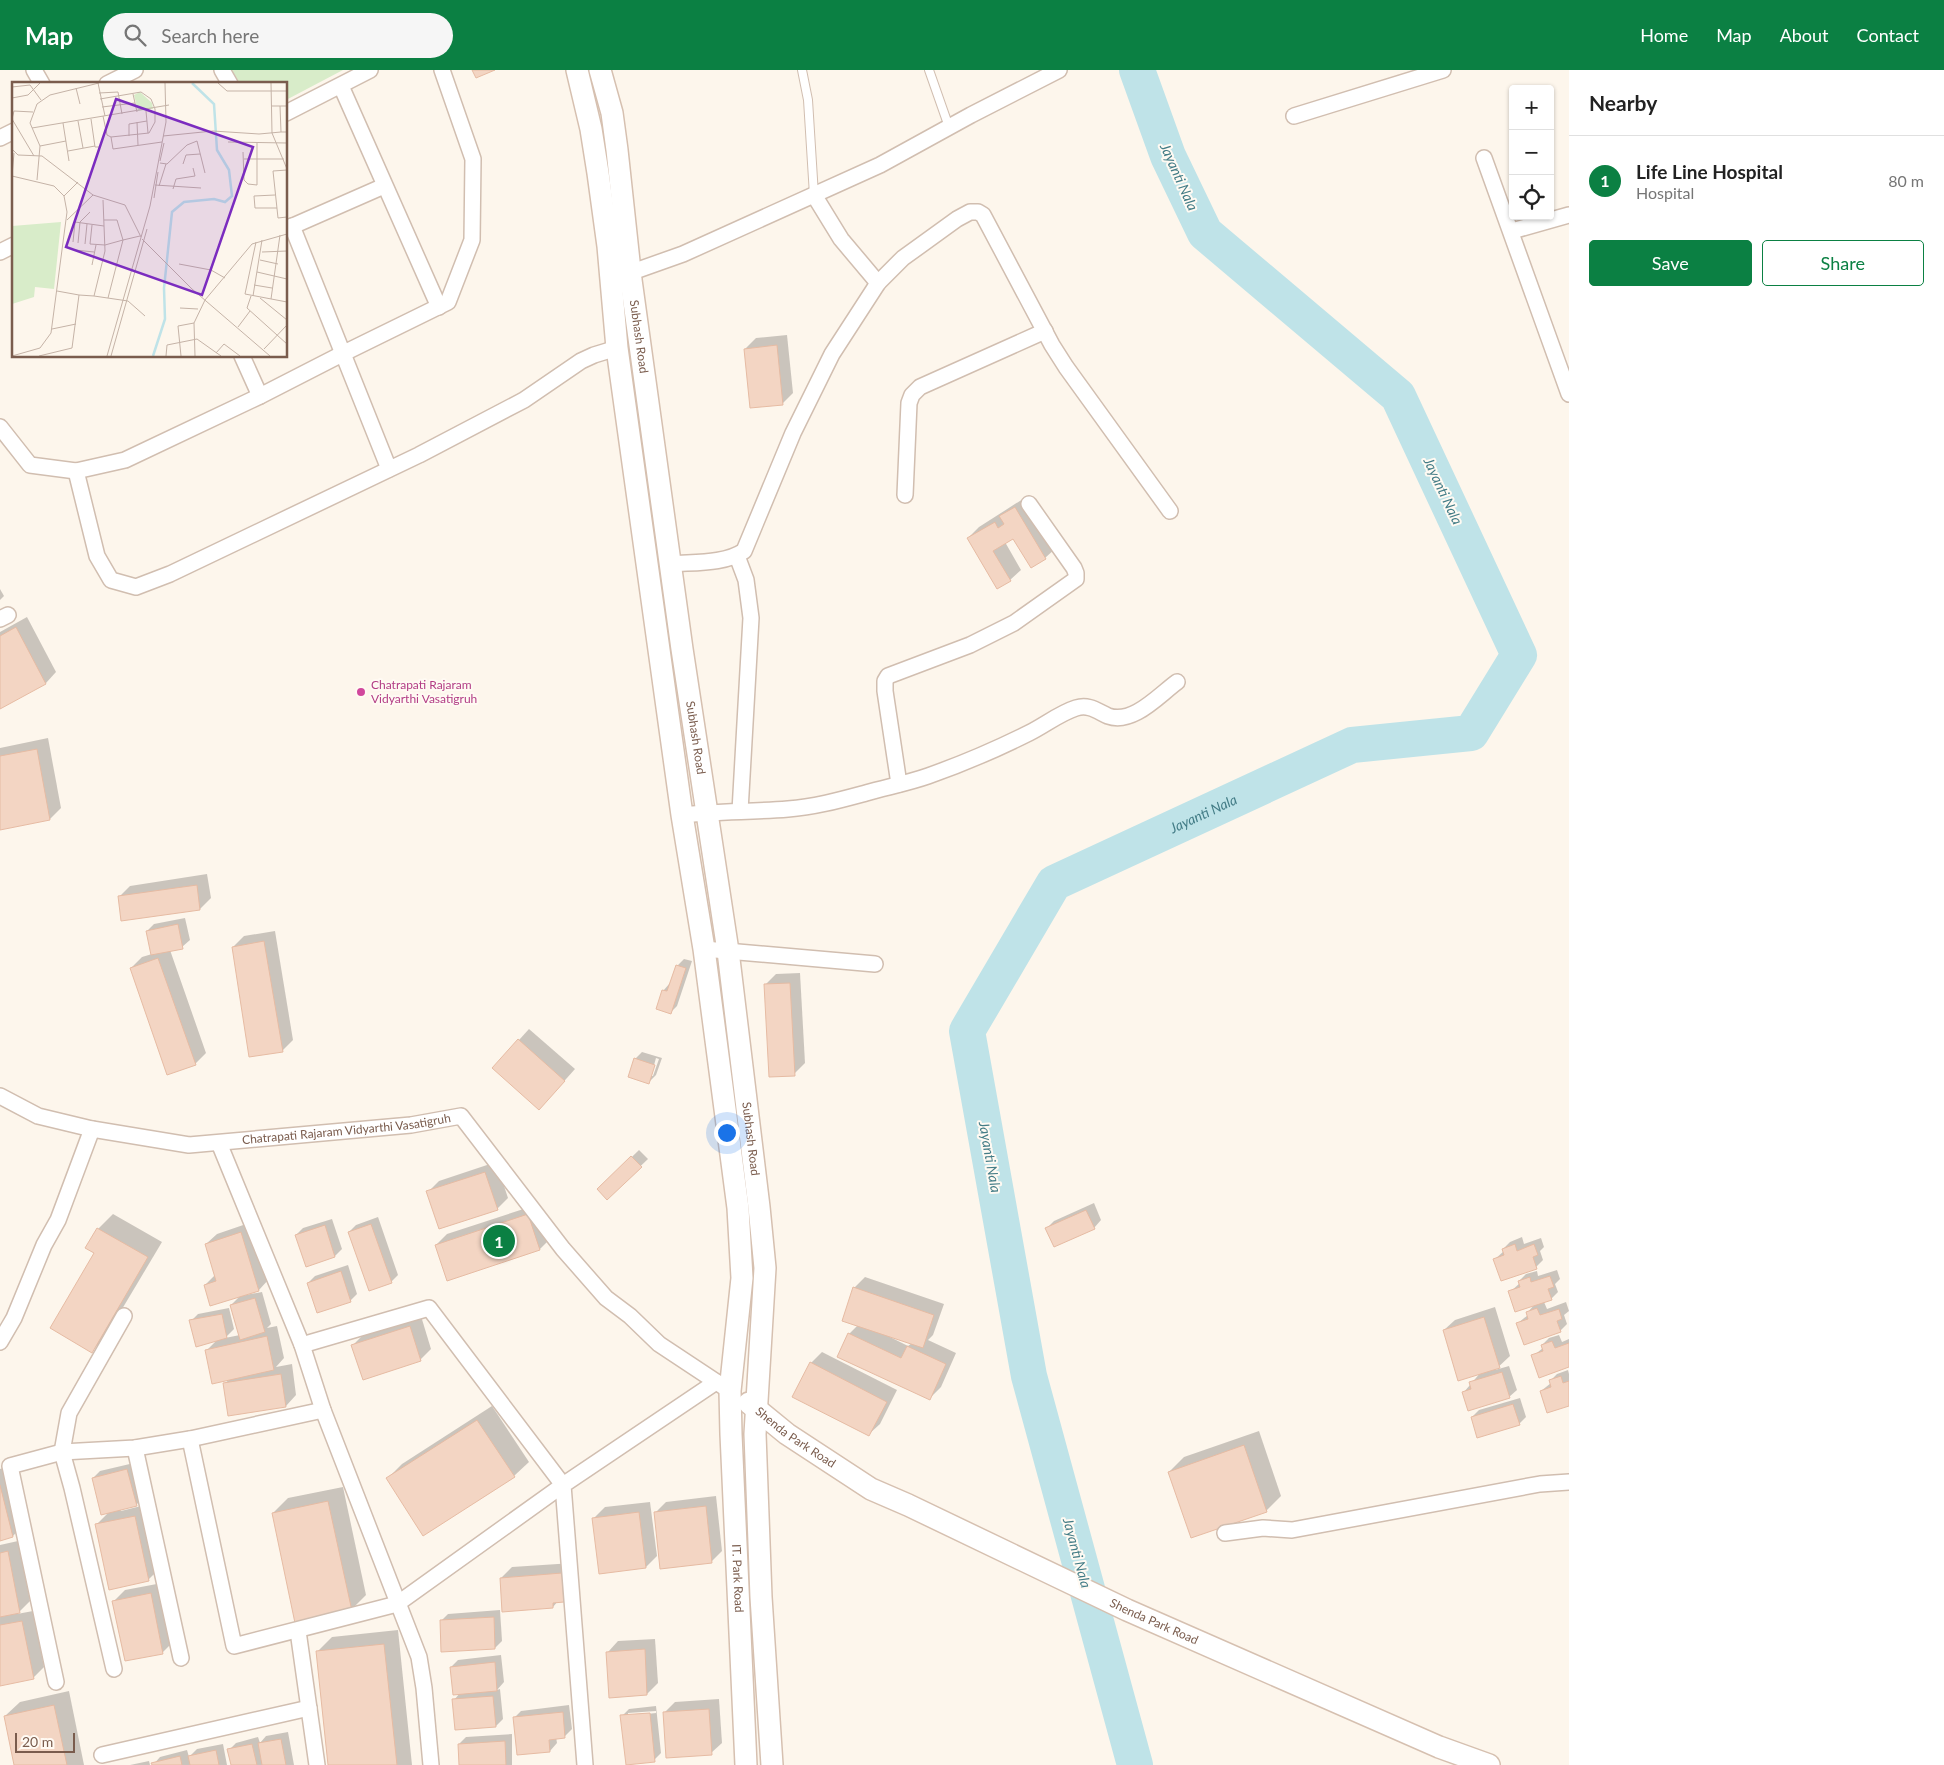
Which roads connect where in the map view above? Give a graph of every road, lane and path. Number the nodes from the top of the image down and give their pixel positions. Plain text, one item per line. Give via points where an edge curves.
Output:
1 (34, 70) edge
2 (135, 70) edge
3 (222, 70) edge
4 (370, 70) edge
5 (442, 70) edge
6 (577, 70) edge
7 (600, 70) edge
8 (802, 70) edge
9 (929, 70) edge
10 (1059, 70) edge
11 (1443, 70) edge
12 (41, 82) edge
13 (111, 82) edge
14 (229, 82) edge
15 (340, 86) junction
16 (288, 112) edge
17 (1294, 116) dead end
18 (949, 127) junction
19 (12, 132) edge
20 (0, 138) edge
21 (1484, 158) dead end
22 (384, 186) junction
23 (814, 196) junction
24 (1569, 215) edge
25 (289, 228) edge
26 (1512, 231) junction
27 (12, 246) edge
28 (0, 252) edge
29 (631, 272) junction
30 (610, 279) junction
31 (878, 284) junction
32 (439, 307) junction
33 (1045, 331) junction
34 (617, 348) junction
35 (342, 354) junction
36 (243, 358) edge
37 (1569, 394) edge
38 (260, 396) junction
39 (0, 427) edge
40 (389, 470) junction
41 (76, 471) junction
42 (905, 495) dead end
43 (1029, 504) dead end
44 (1170, 511) dead end
45 (668, 541) junction
46 (645, 545) junction
47 (737, 556) junction
48 (671, 564) junction
49 (1177, 682) dead end
50 (899, 784) junction
51 (740, 811) junction
52 (707, 813) junction
53 (682, 816) junction
54 (704, 949) junction
55 (728, 951) junction
56 (875, 964) dead end
57 (0, 1096) edge
58 (92, 1129) junction
59 (219, 1143) junction
60 (124, 1316) dead end
61 (0, 1342) edge
62 (302, 1345) junction
63 (723, 1387) junction
64 (757, 1408) junction
65 (323, 1410) junction
66 (190, 1439) junction
67 (135, 1448) junction
68 (62, 1452) junction
69 (1569, 1482) edge
70 (563, 1485) junction
71 (1225, 1533) dead end
72 (397, 1604) junction
73 (298, 1631) junction
74 (181, 1658) dead end
75 (114, 1669) dead end
76 (56, 1682) dead end
77 (309, 1708) junction
78 (102, 1755) dead end
79 (317, 1765) edge
80 (431, 1765) edge
81 (585, 1765) edge
82 (746, 1765) edge
83 (772, 1765) edge
84 (1489, 1765) edge

1 - 12 street
2 - 13 street
3 - 14 street
4 - 15 street
5 - 32 street via 473,159 473,177 472,240 448,302
6 - 30 main road, Subhash Road via 598,173
7 - 29 main road, Subhash Road via 612,113
8 - 23 lane via 808,100
9 - 18 lane
10 - 18 street
11 - 17 street
15 - 16 street
15 - 22 street
18 - 23 street
19 - 20 street
21 - 26 street
22 - 25 street
22 - 32 street
23 - 29 street via 682,254
23 - 31 street via 841,239
24 - 26 street
25 - 35 street
26 - 37 street
27 - 28 street
29 - 30 street
29 - 45 main road, Subhash Road
30 - 34 main road, Subhash Road
31 - 33 street via 910,252 957,219 970,212 978,212 986,221
31 - 47 street via 832,354 793,433 744,551
32 - 35 street
33 - 42 street via 920,387 912,395
33 - 44 street via 1066,367
34 - 40 street via 594,354 524,400
34 - 46 main road, Subhash Road
35 - 38 street
35 - 40 street
36 - 38 street
38 - 41 street via 125,460
39 - 41 street via 30,465
40 - 41 street via 136,587 111,580 97,556
43 - 50 street via 1074,568 1076,579 1014,623 970,645 888,676 885,690
45 - 46 main road
45 - 48 main road, Subhash Road
46 - 53 main road, Subhash Road
47 - 48 street
47 - 51 street via 746,580 751,618
48 - 52 main road, Subhash Road
49 - 50 street via 1128,716 1120,718 1096,709 1076,708 964,762
50 - 51 street via 816,806
51 - 52 street
52 - 53 street
52 - 55 main road, Subhash Road
53 - 54 main road, Subhash Road
54 - 55 street
54 - 63 main road, Subhash Road via 739,1226 742,1284
55 - 56 street
55 - 64 main road, Subhash Road via 765,1268
57 - 58 street, Chatrapati Rajaram Vidyarthi Vasatigruh via 38,1116
58 - 59 street, Chatrapati Rajaram Vidyarthi Vasatigruh via 189,1145
58 - 61 street via 58,1220
59 - 62 street
59 - 63 street, Chatrapati Rajaram Vidyarthi Vasatigruh via 411,1125 461,1116 563,1249 606,1298 660,1344
60 - 68 street via 69,1413
62 - 65 street
62 - 70 street via 428,1308
63 - 64 main road, Shenda Park Road
63 - 70 street
63 - 82 main road, IT. Park Road via 732,1483
64 - 83 main road, IT. Park Road via 755,1434 761,1597
64 - 84 main road, Shenda Park Road via 787,1434 871,1490 1109,1601
65 - 66 street
65 - 72 street
66 - 67 street
66 - 73 street via 234,1646
67 - 68 street
67 - 74 street
68 - 75 street
68 - 76 street via 10,1466
69 - 71 street via 1530,1486 1292,1530 1263,1528
70 - 72 street
70 - 81 street
72 - 73 street
72 - 80 street via 419,1657
73 - 77 street
77 - 78 street
77 - 79 street

